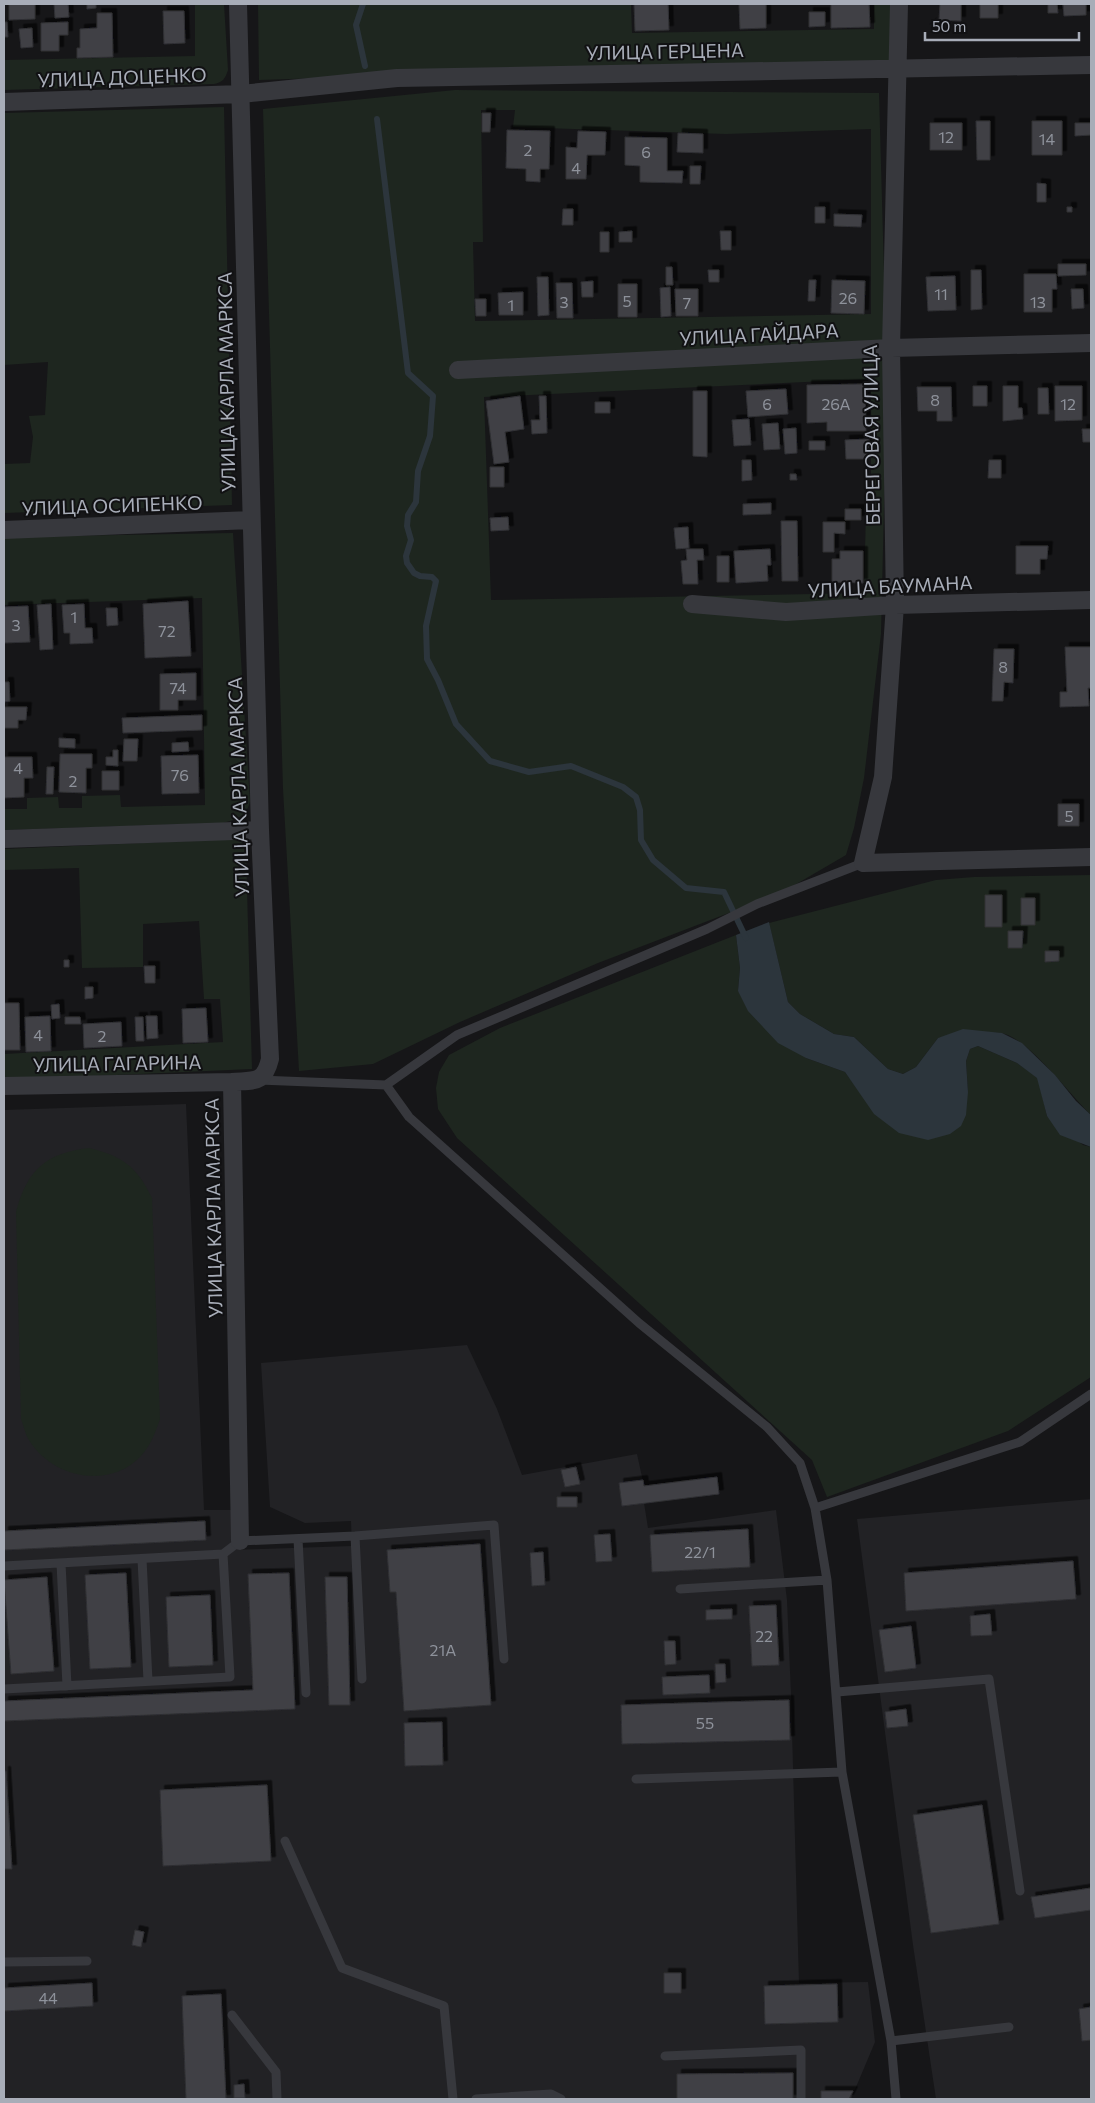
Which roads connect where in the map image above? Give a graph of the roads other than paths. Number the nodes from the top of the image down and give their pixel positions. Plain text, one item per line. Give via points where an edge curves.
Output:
1 (238, 4) edge
2 (899, 4) edge
3 (1091, 65) edge
4 (896, 68) junction
5 (241, 94) junction
6 (4, 102) edge
7 (1091, 343) edge
8 (891, 348) junction
9 (458, 370) dead end
10 (251, 520) junction
11 (4, 530) edge
12 (1091, 600) edge
13 (692, 604) dead end
14 (895, 605) junction
15 (260, 830) junction
16 (4, 839) edge
17 (1091, 857) edge
18 (863, 863) junction
19 (258, 1079) junction
20 (232, 1082) junction
21 (386, 1085) junction
22 (4, 1086) edge
23 (1091, 1394) edge
24 (815, 1508) junction
25 (355, 1536) junction
26 (298, 1539) junction
27 (240, 1541) junction
28 (223, 1554) junction
29 (142, 1559) junction
30 (61, 1563) junction
31 (4, 1566) edge
32 (827, 1580) junction
33 (680, 1589) dead end
34 (504, 1659) dead end
35 (362, 1679) dead end
36 (148, 1681) junction
37 (67, 1686) junction
38 (4, 1689) edge
39 (836, 1692) junction
40 (306, 1693) dead end
41 (842, 1772) junction
42 (636, 1779) dead end
43 (285, 1841) dead end
44 (1020, 1891) dead end
45 (87, 1960) dead end
46 (4, 1962) edge
47 (232, 2015) dead end
48 (1009, 2027) dead end
49 (891, 2041) junction
50 (665, 2056) dead end
51 (278, 2099) edge
52 (453, 2099) edge
53 (476, 2099) edge
54 (561, 2099) edge
55 (801, 2099) edge
56 (896, 2099) edge

1 - 5 street, УЛИЦА КАРЛА МАРКСА
2 - 4 street, БЕРЕГОВАЯ УЛИЦА
3 - 4 street, УЛИЦА ГЕРЦЕНА
4 - 5 street, УЛИЦА ГЕРЦЕНА via 396,78
4 - 8 street, БЕРЕГОВАЯ УЛИЦА
5 - 6 street, УЛИЦА ДОЦЕНКО
5 - 10 street, УЛИЦА КАРЛА МАРКСА
7 - 8 street, УЛИЦА ГАЙДАРА
8 - 9 street, УЛИЦА ГАЙДАРА
8 - 14 street, БЕРЕГОВАЯ УЛИЦА
10 - 11 street, УЛИЦА ОСИПЕНКО
10 - 15 street, УЛИЦА КАРЛА МАРКСА
12 - 14 street, УЛИЦА БАУМАНА
13 - 14 street, УЛИЦА БАУМАНА via 786,612
14 - 18 street, БЕРЕГОВАЯ УЛИЦА via 883,777
15 - 16 street
15 - 19 street, УЛИЦА КАРЛА МАРКСА via 270,1059 267,1072
17 - 18 street
18 - 21 lane via 757,904 706,929 457,1035
19 - 20 street, УЛИЦА КАРЛА МАРКСА
19 - 21 lane
20 - 22 street, УЛИЦА ГАГАРИНА
20 - 27 street, УЛИЦА КАРЛА МАРКСА
21 - 24 lane via 409,1118 639,1323 767,1427 800,1463
23 - 24 lane via 1020,1442
24 - 32 lane
25 - 26 lane
25 - 34 lane via 494,1525
25 - 35 lane
26 - 27 lane
26 - 40 lane
27 - 28 lane
28 - 29 lane
28 - 36 lane via 230,1677
29 - 30 lane
29 - 36 lane
30 - 31 lane
30 - 37 lane
32 - 33 lane
32 - 39 lane
36 - 37 lane
37 - 38 lane
39 - 41 lane
39 - 44 lane via 989,1679
41 - 42 lane
41 - 49 lane
43 - 52 lane via 342,1968 444,2006
45 - 46 lane
47 - 51 lane via 276,2072
48 - 49 lane
49 - 56 lane
50 - 55 lane via 801,2050
53 - 54 lane via 551,2094

